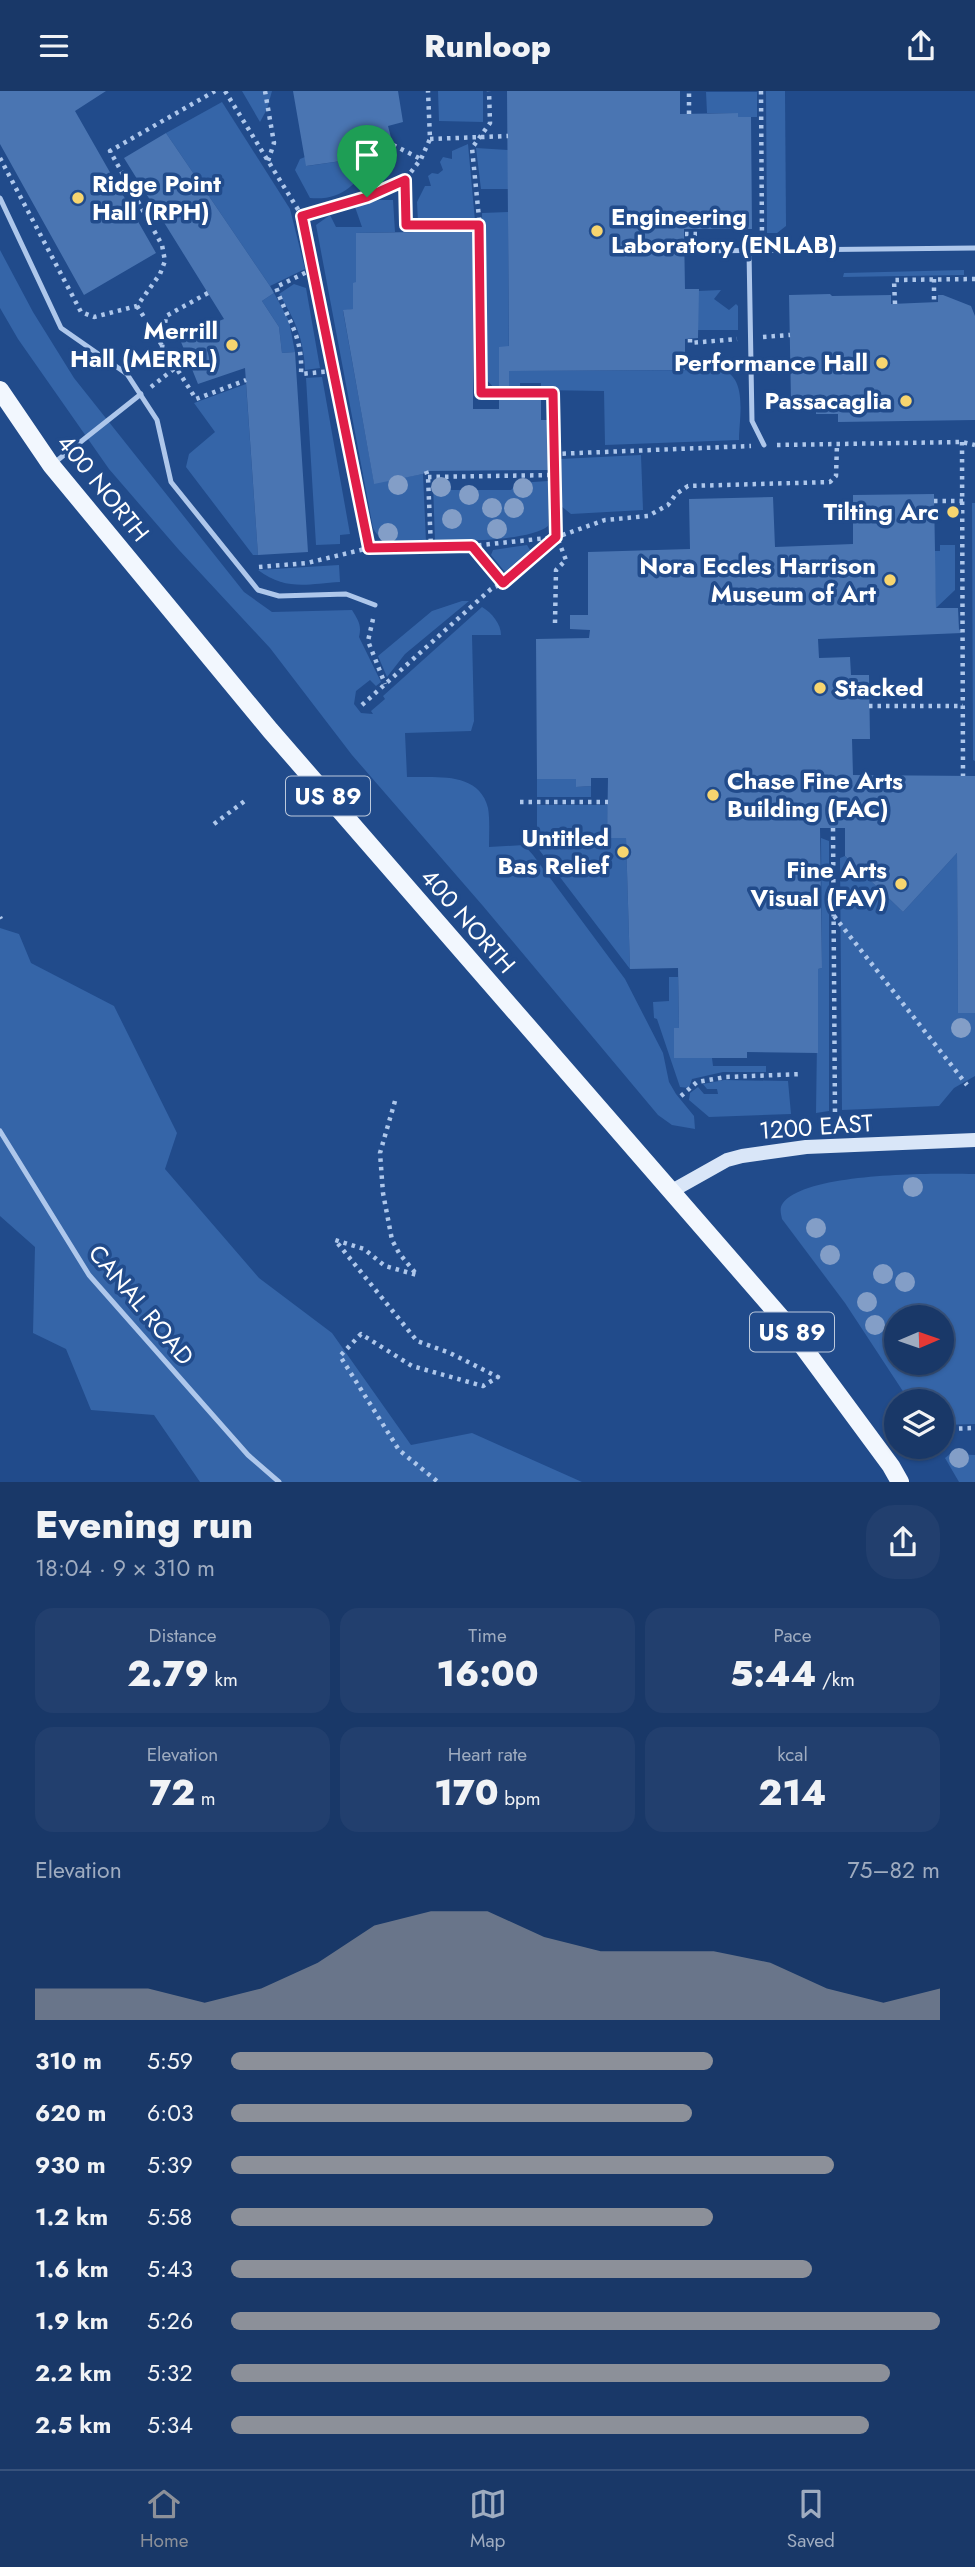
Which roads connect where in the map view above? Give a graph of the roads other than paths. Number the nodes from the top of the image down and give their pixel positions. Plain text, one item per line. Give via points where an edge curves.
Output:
1 (0, 198) edge
2 (975, 248) edge
3 (698, 251) dead end
4 (749, 251) junction
5 (0, 390) edge
6 (141, 394) junction
7 (764, 445) dead end
8 (51, 465) junction
9 (375, 605) road end
10 (0, 1131) edge
11 (975, 1140) edge
12 (670, 1192) junction
13 (279, 1482) edge
14 (900, 1482) edge

1 - 6 lane via 61,328 127,374
2 - 4 lane
3 - 4 lane
4 - 7 lane via 752,421
5 - 8 main road, 400 NORTH / US 89
6 - 8 lane
6 - 9 lane via 157,420 171,482 258,590 279,596 346,594
8 - 12 main road, 400 NORTH / US 89 via 270,730
10 - 13 lane, CANAL ROAD via 89,1275 248,1455
11 - 12 main road, 1200 EAST via 806,1147 742,1156
12 - 14 main road, 400 NORTH / US 89 via 784,1321

